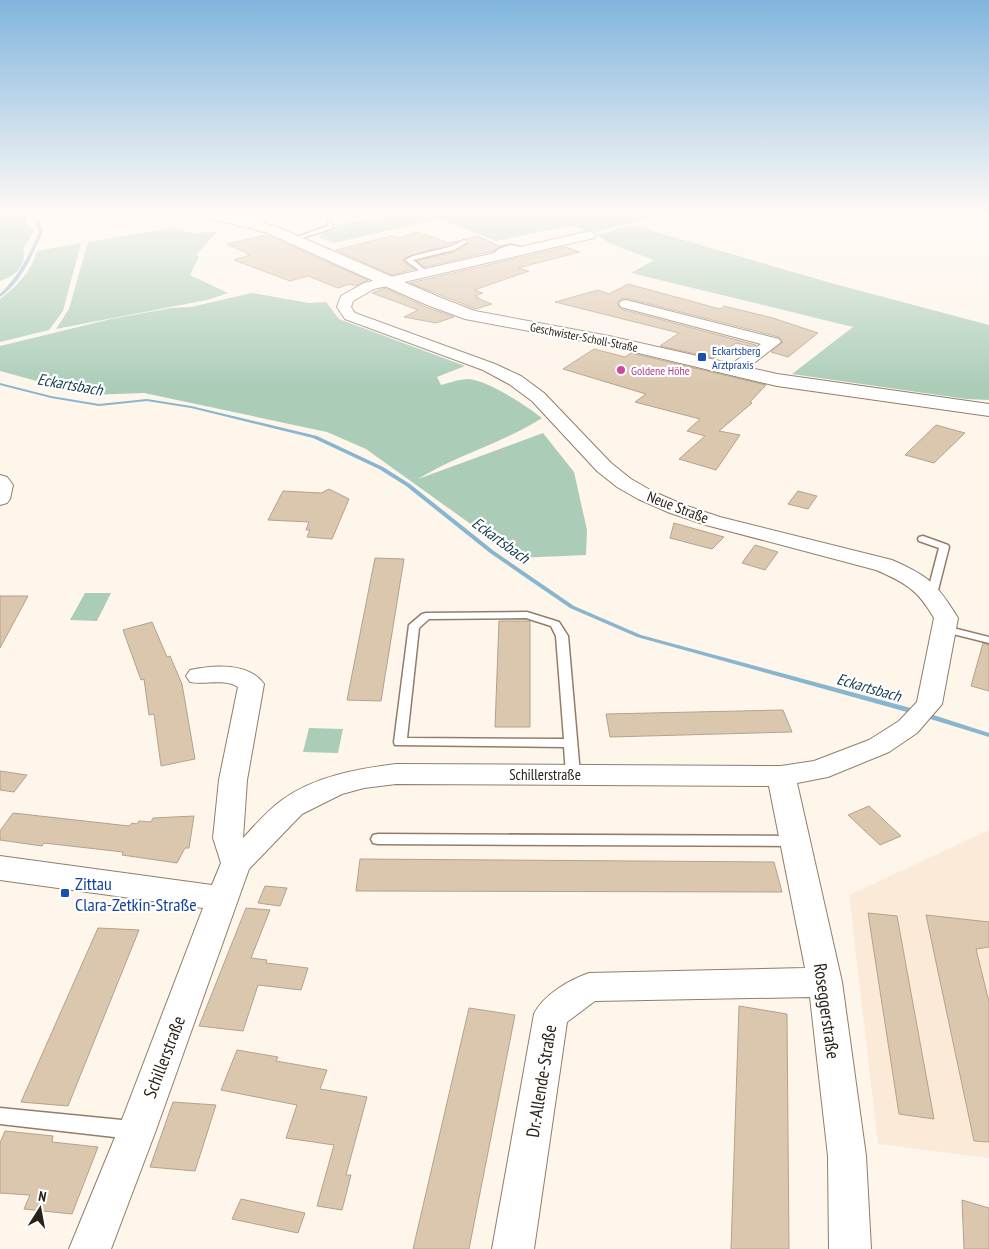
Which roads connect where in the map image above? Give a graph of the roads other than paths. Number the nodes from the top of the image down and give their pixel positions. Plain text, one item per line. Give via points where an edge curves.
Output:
1 (362, 269) edge
2 (421, 269) edge
3 (446, 269) edge
4 (427, 274) junction
5 (390, 282) junction
6 (626, 304) dead end
7 (734, 370) junction
8 (989, 410) edge
9 (0, 482) edge
10 (0, 500) edge
11 (923, 539) dead end
12 (932, 594) junction
13 (945, 629) junction
14 (989, 640) edge
15 (199, 676) dead end
16 (570, 743) junction
17 (879, 746) joint
18 (573, 774) junction
19 (781, 776) junction
20 (378, 839) dead end
21 (794, 841) junction
22 (236, 863) junction
23 (0, 868) edge
24 (224, 899) junction
25 (825, 982) junction
26 (0, 1116) edge
27 (137, 1130) junction
28 (90, 1249) edge
29 (513, 1249) edge
30 (850, 1249) edge

1 - 5 street, Geschwister-Scholl-Straße
2 - 4 lane
3 - 4 street, Neue Straße
4 - 5 street, Neue Straße
5 - 7 street, Geschwister-Scholl-Straße via 471,315 609,341
5 - 12 street, Neue Straße via 369,286 346,299 344,307 350,316 489,367 514,380 538,397 604,467 624,483 677,509 713,521 884,564 909,576
6 - 7 street via 773,342
7 - 8 street, Geschwister-Scholl-Straße via 820,387
9 - 10 street via 3,485
11 - 12 lane via 944,547
12 - 13 street, Neue Straße via 946,618
13 - 14 lane
13 - 17 street, Neue Straße via 929,704 908,727
15 - 22 street via 237,675 251,684 233,780 228,838
16 - 16 lane via 562,636 555,624 527,615 426,616 413,627 400,742
16 - 18 lane
17 - 19 street, Schillerstraße via 818,770
18 - 19 street, Schillerstraße
18 - 22 street, Schillerstraße via 396,774 332,786 292,807
19 - 21 street, Roseggerstraße
20 - 21 lane
21 - 25 street, Roseggerstraße
22 - 24 street, Schillerstraße
23 - 24 street
24 - 27 street, Schillerstraße
25 - 29 street, Dr.-Allende-Straße via 589,987 552,1014
25 - 30 street, Roseggerstraße via 847,1156
26 - 27 lane
27 - 28 street, Schillerstraße

